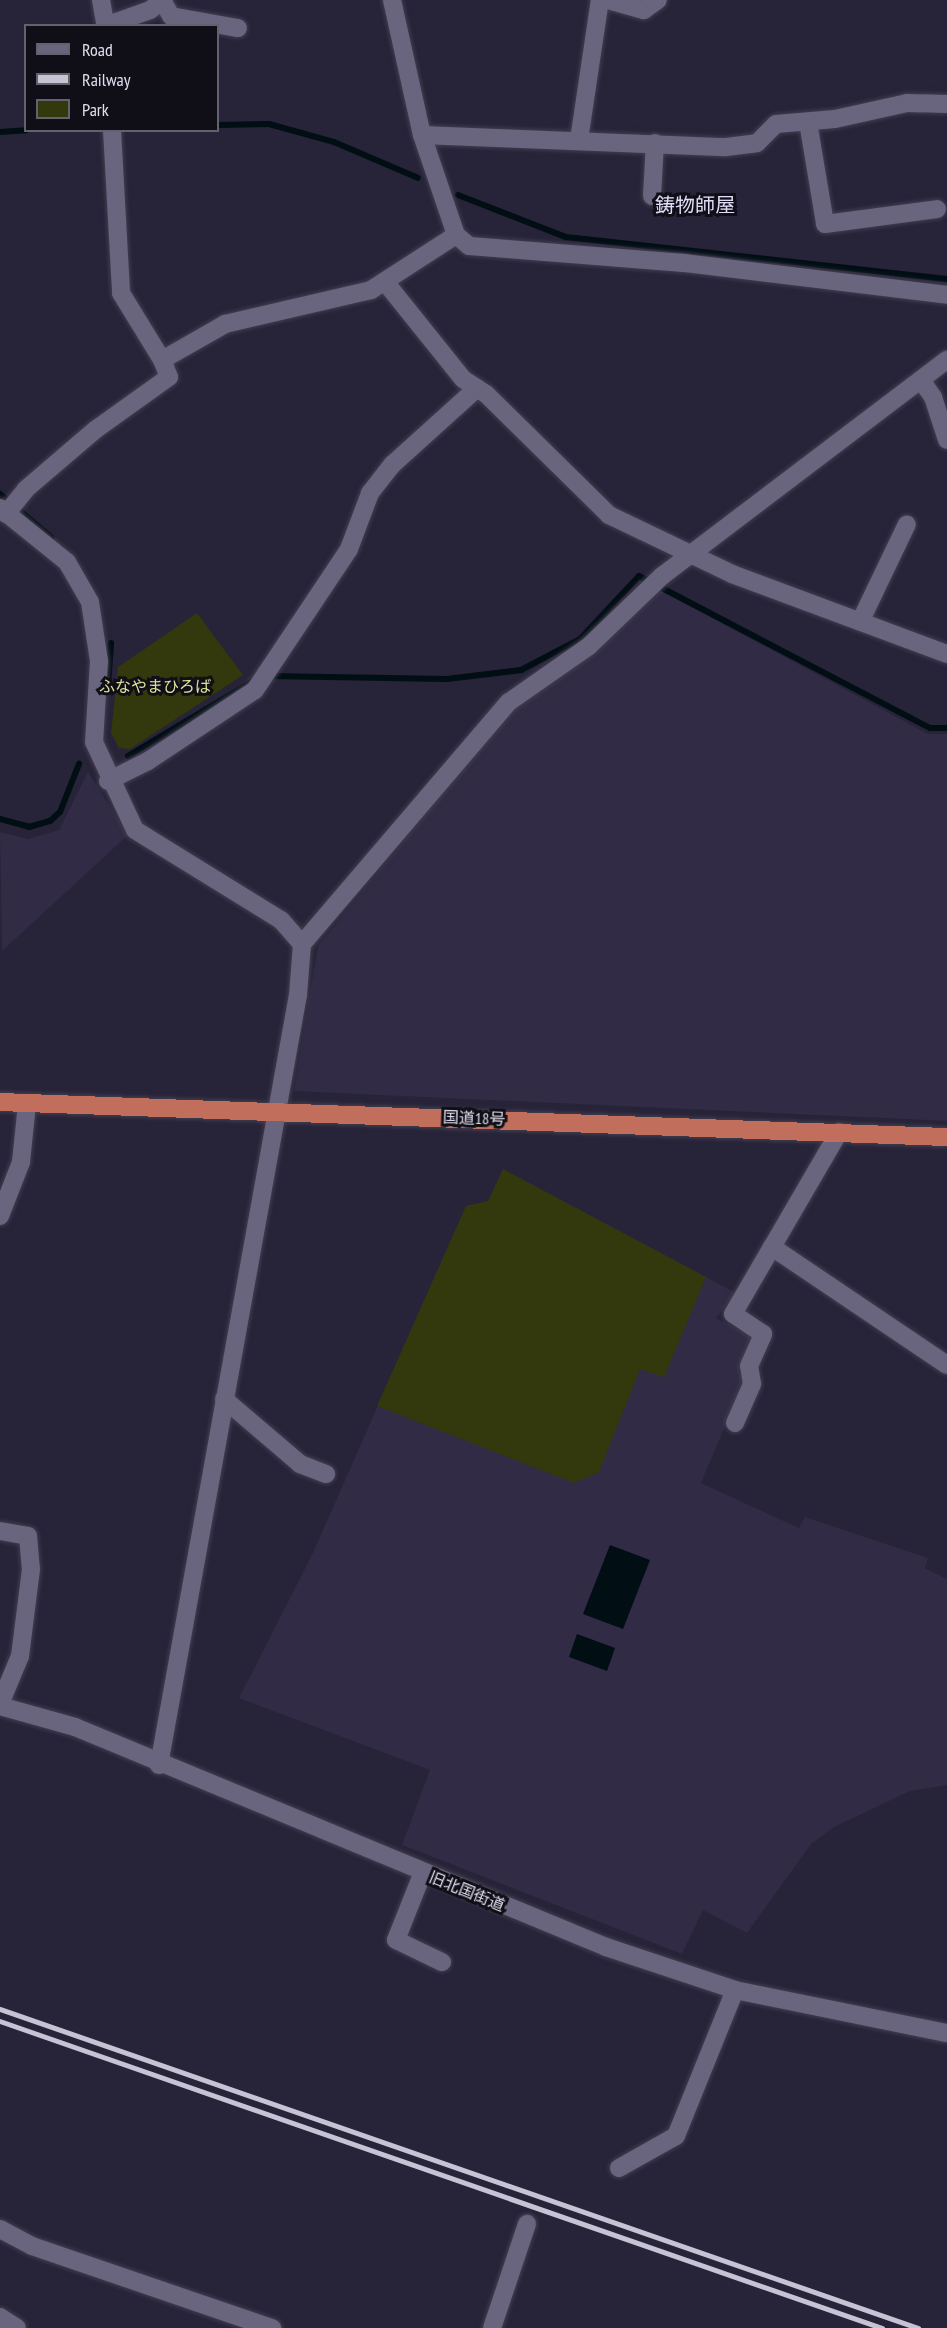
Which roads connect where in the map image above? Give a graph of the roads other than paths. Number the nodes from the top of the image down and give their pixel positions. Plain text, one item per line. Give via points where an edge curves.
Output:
1 (101, 0) edge
2 (392, 0) edge
3 (600, 0) edge
4 (609, 0) edge
5 (658, 0) edge
6 (163, 1) edge
7 (105, 24) edge
8 (216, 24) edge
9 (219, 25) edge
10 (238, 28) dead end
11 (947, 104) edge
12 (808, 122) junction
13 (112, 132) edge
14 (422, 135) junction
15 (579, 140) junction
16 (654, 143) junction
17 (652, 196) dead end
18 (937, 209) dead end
19 (456, 235) junction
20 (386, 283) junction
21 (947, 295) edge
22 (162, 360) junction
23 (947, 360) edge
24 (921, 380) junction
25 (477, 388) junction
26 (947, 440) edge
27 (3, 511) edge
28 (907, 524) dead end
29 (694, 552) junction
30 (861, 621) junction
31 (947, 654) edge
32 (108, 781) junction
33 (302, 944) junction
34 (0, 1102) edge
35 (27, 1104) junction
36 (276, 1110) junction
37 (839, 1132) junction
38 (947, 1137) edge
39 (0, 1216) edge
40 (772, 1247) junction
41 (947, 1365) edge
42 (224, 1399) junction
43 (735, 1424) dead end
44 (326, 1474) dead end
45 (0, 1531) edge
46 (0, 1705) edge
47 (159, 1765) junction
48 (423, 1872) junction
49 (442, 1962) dead end
50 (735, 1990) junction
51 (947, 2033) edge
52 (619, 2168) dead end
53 (527, 2224) dead end
54 (0, 2229) edge
55 (0, 2317) edge
56 (17, 2328) edge
57 (272, 2328) edge
58 (492, 2328) edge

1 - 7 street
2 - 14 street
3 - 15 street
4 - 5 street via 644,10
6 - 7 street
6 - 8 street via 171,16
9 - 10 street
11 - 12 street via 906,103
12 - 16 street via 776,124 757,143
12 - 18 street via 825,224
13 - 22 street via 121,293
14 - 15 street
14 - 19 street
15 - 16 street
16 - 17 street
19 - 20 street
19 - 21 street via 469,246 684,263
20 - 22 street via 225,324
20 - 25 street via 463,380
22 - 27 street via 169,377 95,430
23 - 24 street
24 - 26 street via 933,397
24 - 29 street
25 - 29 street via 609,515
25 - 32 street via 393,464 370,493 349,549 259,683 148,761
27 - 32 street via 67,562 90,602 99,661 94,742
28 - 30 street
29 - 30 street via 732,574
29 - 33 street via 655,582 589,646 509,702
30 - 31 street
32 - 33 street via 135,830 281,920
33 - 36 street
34 - 35 highway, 国道18号
35 - 36 highway, 国道18号
35 - 39 street via 21,1162
36 - 37 highway, 国道18号
36 - 42 street
37 - 38 highway, 国道18号
37 - 40 street
40 - 41 street
40 - 43 street via 732,1314 763,1334 749,1366 752,1384
42 - 44 street via 300,1464
42 - 47 street
45 - 46 street via 28,1536 31,1569 20,1656
46 - 47 street, 旧北国街道 via 75,1727
47 - 48 street, 旧北国街道
48 - 49 street via 396,1940
48 - 50 street, 旧北国街道 via 606,1947
50 - 51 street, 旧北国街道
50 - 52 street via 676,2136
53 - 58 street
54 - 57 street via 32,2246
55 - 56 street

